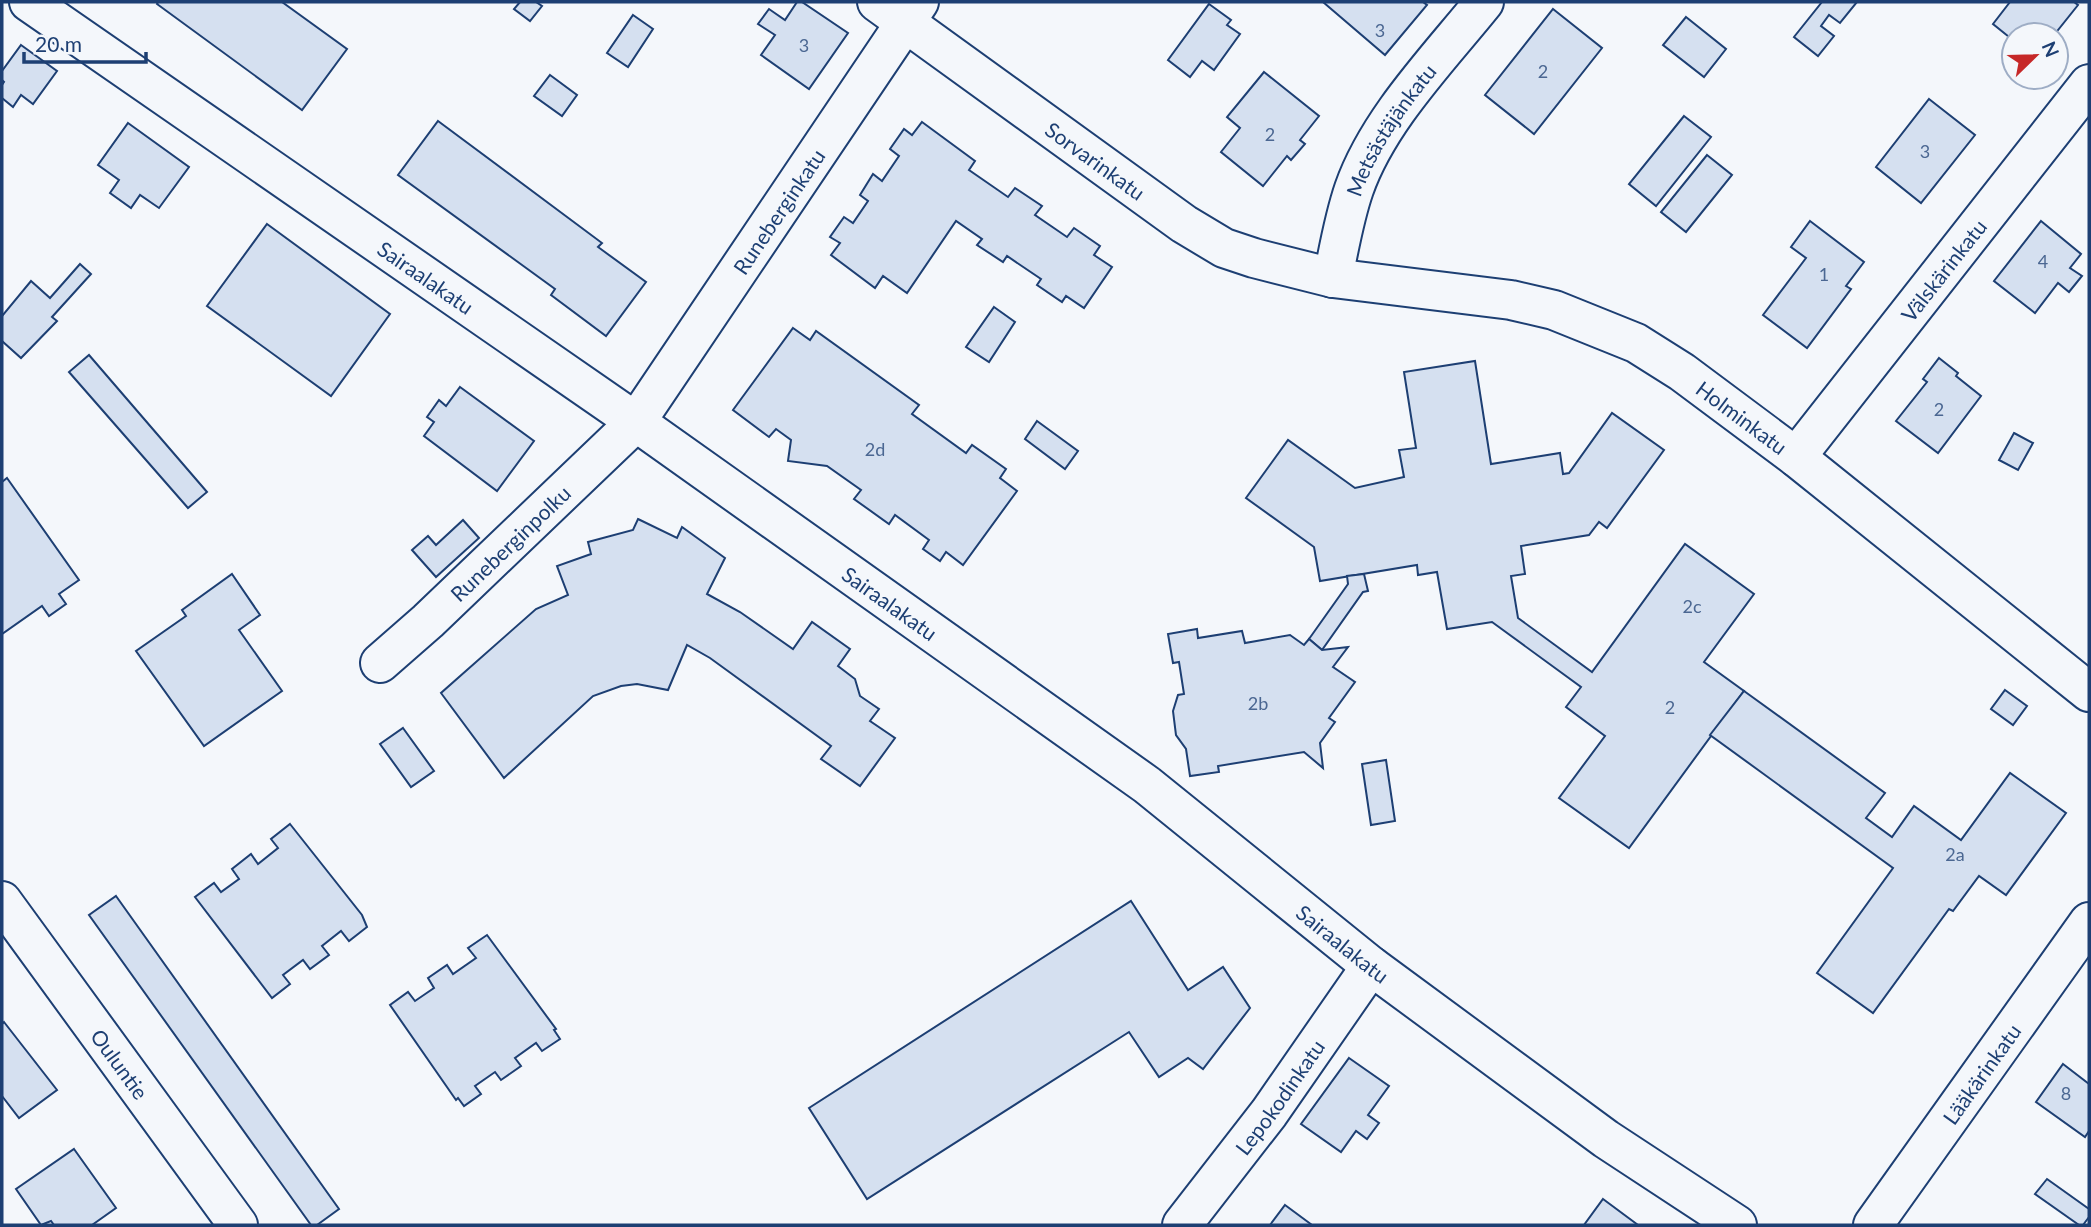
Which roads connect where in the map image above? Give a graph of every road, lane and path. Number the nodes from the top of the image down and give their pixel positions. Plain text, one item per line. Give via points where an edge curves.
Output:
1 (29, 2) edge
2 (1484, 2) edge
3 (901, 9) edge
4 (2089, 84) edge
5 (1333, 278) junction
6 (636, 422) junction
7 (1796, 457) junction
8 (380, 663) dead end
9 (2089, 692) edge
10 (2, 901) edge
11 (2089, 922) edge
12 (1371, 966) junction
13 (238, 1225) edge
14 (1182, 1225) edge
15 (1737, 1225) edge
16 (1873, 1225) edge

1 - 6 street, Sairaalakatu
2 - 5 street, Metsästäjänkatu via 1379,139 1354,188
3 - 5 street, Sorvarinkatu via 1184,224 1224,248
3 - 6 street, Runeberginkatu
4 - 7 street, Välskärinkatu
5 - 7 street, Holminkatu via 1511,300 1584,321 1636,344 1682,372
6 - 8 street, Runeberginpolku
6 - 12 street, Sairaalakatu via 1147,785
7 - 9 street, Holminkatu
10 - 13 street, Ouluntie
11 - 16 street, Lääkärinkatu
12 - 14 street, Lepokodinkatu via 1269,1113
12 - 15 street, Sairaalakatu via 1606,1139

